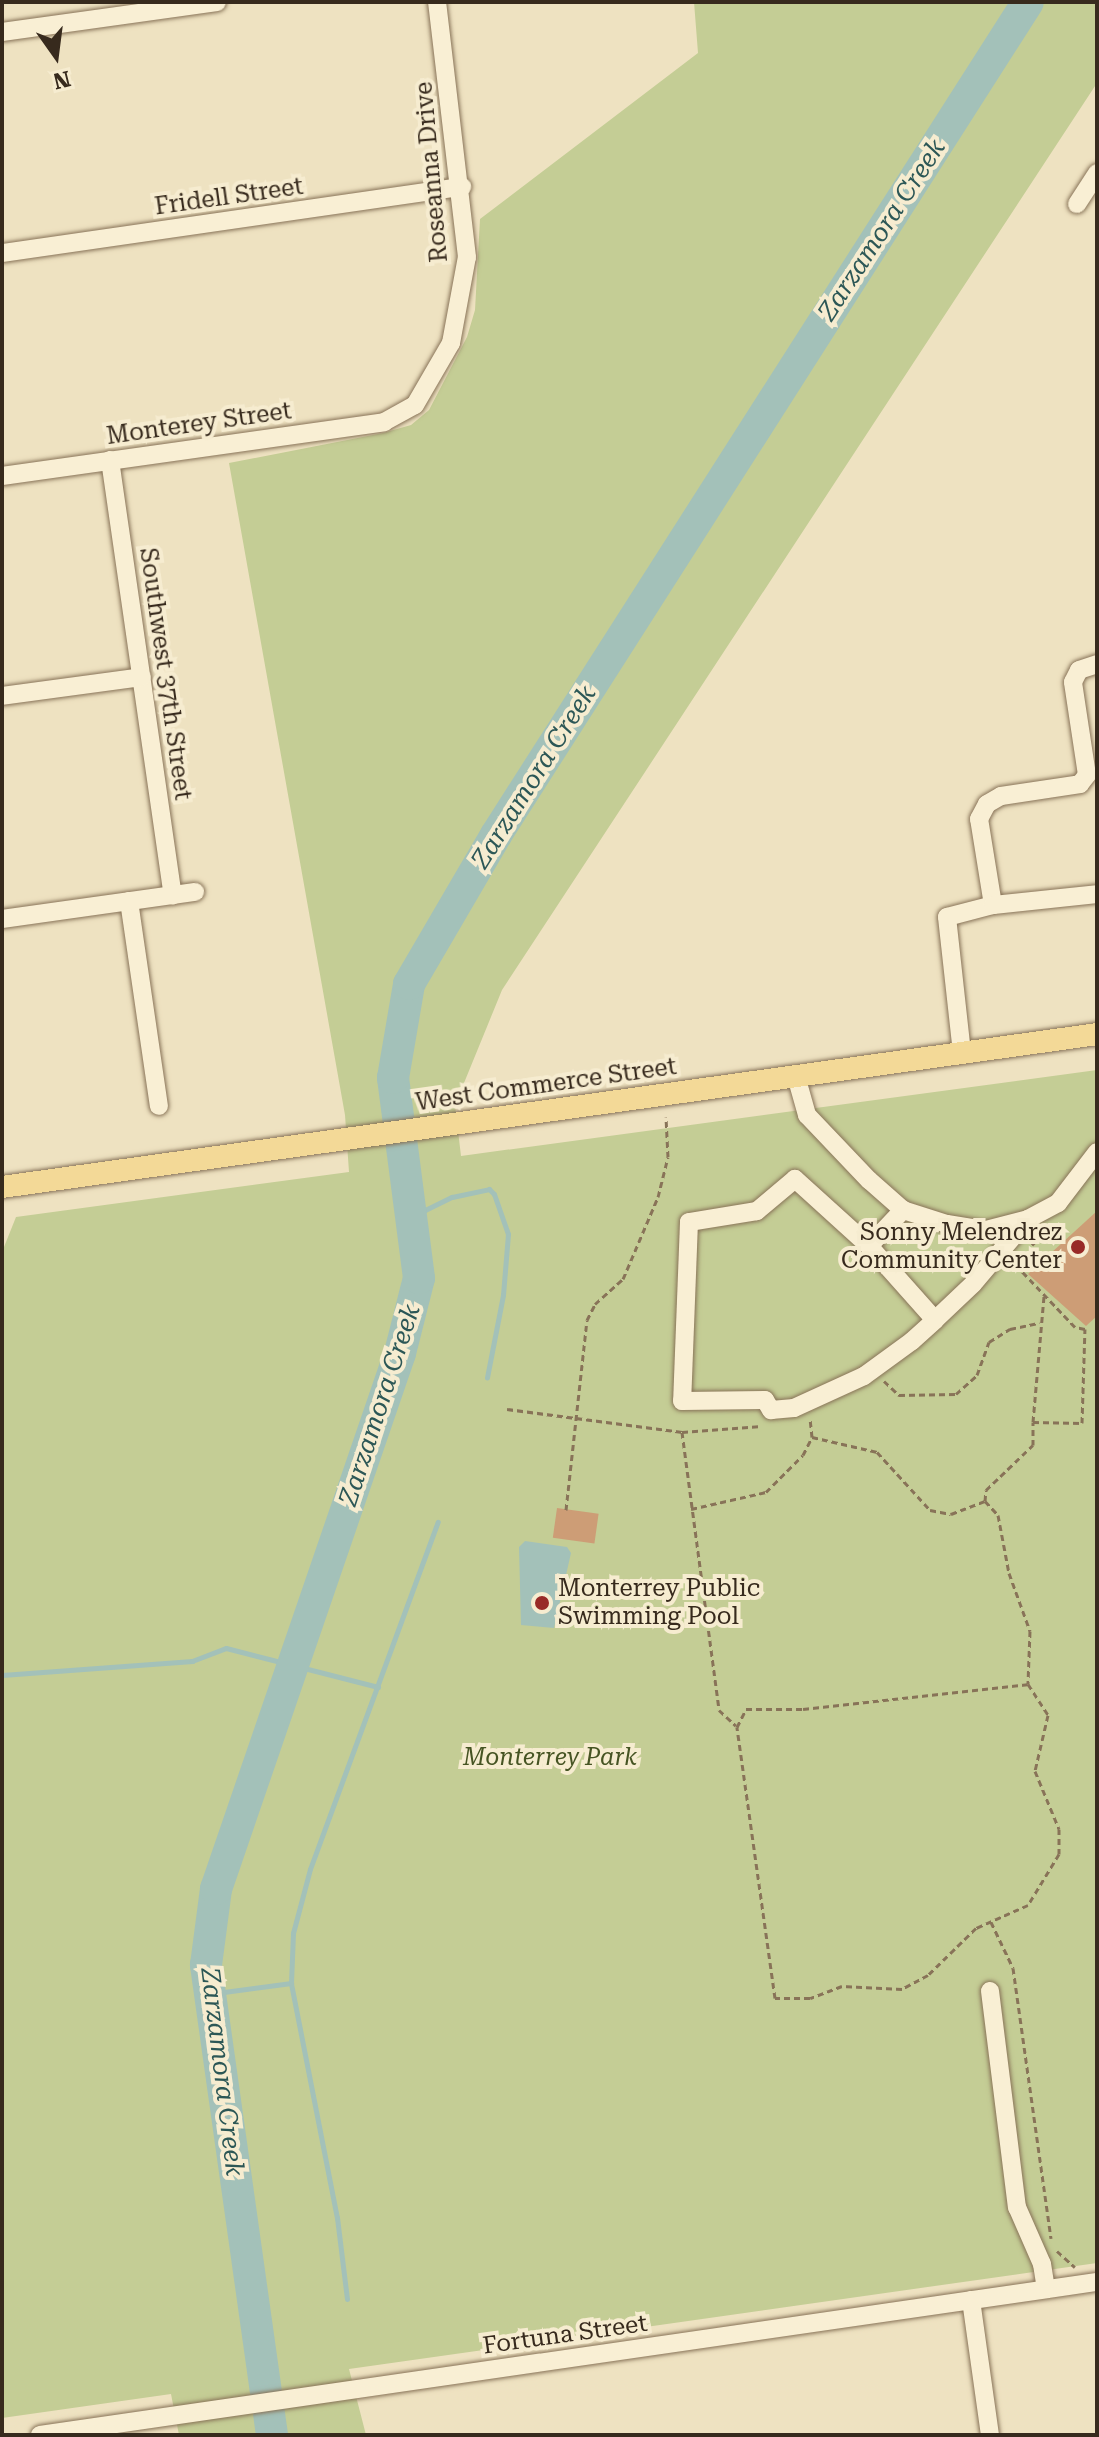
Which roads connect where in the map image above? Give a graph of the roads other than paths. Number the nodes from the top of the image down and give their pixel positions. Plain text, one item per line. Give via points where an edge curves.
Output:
1 (217, 2) edge
2 (437, 2) edge
3 (2, 32) edge
4 (1097, 173) edge
5 (462, 187) junction
6 (1077, 204) dead end
7 (2, 253) edge
8 (402, 416) joint
9 (110, 460) junction
10 (2, 476) edge
11 (1097, 664) edge
12 (142, 677) junction
13 (2, 696) edge
14 (195, 892) dead end
15 (1097, 894) edge
16 (173, 895) junction
17 (129, 901) junction
18 (993, 905) junction
19 (2, 919) edge
20 (1097, 1034) edge
21 (962, 1053) junction
22 (796, 1076) junction
23 (159, 1106) dead end
24 (1097, 1152) edge
25 (2, 1187) edge
26 (903, 1210) junction
27 (1028, 1219) junction
28 (869, 1246) junction
29 (935, 1320) junction
30 (990, 1991) dead end
31 (1088, 2283) edge
32 (1046, 2289) junction
33 (971, 2300) junction
34 (40, 2435) edge
35 (990, 2435) edge

1 - 3 street
2 - 5 street, Roseanna Drive
4 - 6 street
5 - 7 street, Fridell Street
5 - 8 street, Roseanna Drive via 467,257 459,315 439,370
8 - 9 street, Monterey Street
9 - 10 street, Monterey Street
9 - 12 street, Southwest 37th Street
11 - 18 street via 1079,670 1073,682 1087,775 1080,784 1001,796 987,804 979,819
12 - 13 street
12 - 16 street, Southwest 37th Street
14 - 16 street
15 - 18 street
16 - 17 street
17 - 19 street
17 - 23 street
18 - 21 street via 947,917
20 - 21 main road, West Commerce Street
21 - 22 main road, West Commerce Street
22 - 25 main road, West Commerce Street
22 - 26 street via 807,1115
24 - 27 street via 1058,1203
26 - 27 street via 986,1230
26 - 28 street
27 - 29 street via 1008,1256
28 - 29 street
28 - 29 street via 795,1179 757,1211 689,1222 682,1401 765,1400 771,1410 794,1408 864,1376
30 - 32 street via 1017,2207 1042,2264
31 - 32 street, Fortuna Street
32 - 33 street, Fortuna Street
33 - 34 street, Fortuna Street
33 - 35 street

